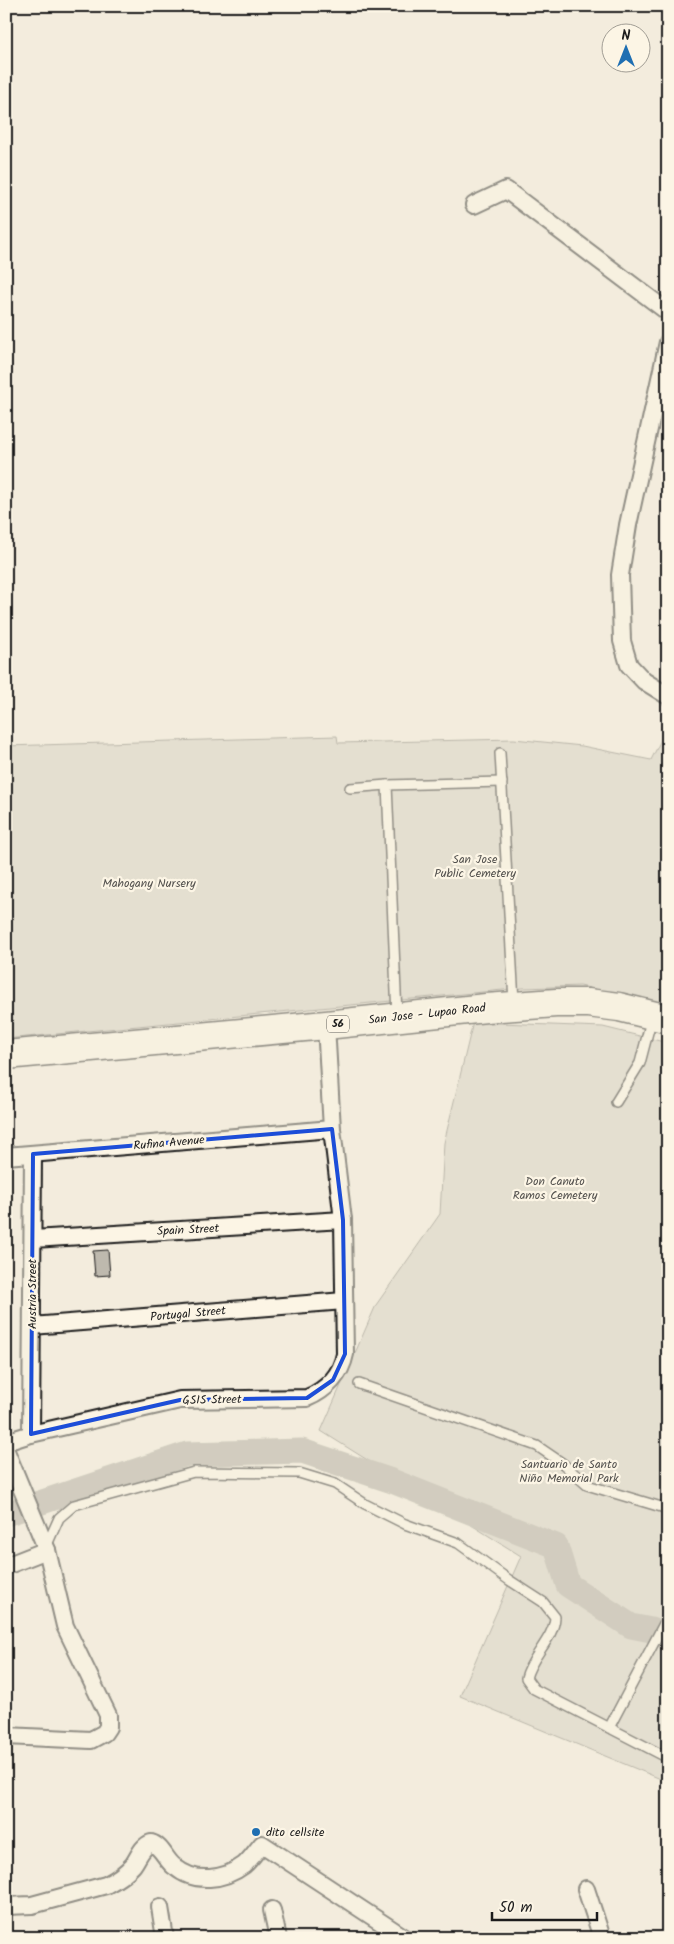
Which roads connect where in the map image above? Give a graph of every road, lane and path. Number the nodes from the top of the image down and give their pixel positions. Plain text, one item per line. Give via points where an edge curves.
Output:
1 (474, 205) dead end
2 (668, 312) edge
3 (668, 342) edge
4 (668, 696) edge
5 (500, 753) dead end
6 (502, 782) junction
7 (387, 785) junction
8 (350, 788) dead end
9 (514, 1005) junction
10 (660, 1017) edge
11 (397, 1018) junction
12 (326, 1025) junction
13 (6, 1055) edge
14 (616, 1102) dead end
15 (332, 1129) junction
16 (33, 1154) junction
17 (6, 1156) edge
18 (343, 1220) junction
19 (33, 1239) junction
20 (344, 1301) junction
21 (32, 1326) junction
22 (359, 1384) dead end
23 (31, 1434) junction
24 (6, 1442) edge
25 (6, 1451) edge
26 (668, 1509) edge
27 (47, 1549) junction
28 (6, 1566) edge
29 (666, 1620) edge
30 (609, 1728) junction
31 (6, 1736) edge
32 (668, 1758) edge
33 (586, 1889) dead end
34 (6, 1906) edge
35 (160, 1907) dead end
36 (272, 1910) dead end
37 (166, 1938) edge
38 (278, 1938) edge
39 (405, 1938) edge
40 (602, 1938) edge

1 - 2 street via 506,190
3 - 4 street via 620,575 622,641 629,665 644,681
5 - 6 lane
6 - 7 lane
6 - 9 lane
7 - 8 lane
7 - 11 lane
9 - 10 highway, San Jose - Lupao Road / 56 via 588,1003
9 - 11 highway, San Jose - Lupao Road / 56
10 - 14 lane via 640,1063
11 - 12 highway, San Jose - Lupao Road / 56
12 - 13 highway, San Jose - Lupao Road / 56
12 - 15 street
15 - 16 street, Rufina Avenue
15 - 18 street
16 - 17 street, Rufina Avenue
16 - 19 street, Austria Street
18 - 19 street, Spain Street
18 - 20 street
19 - 21 street, Austria Street
20 - 21 street, Portugal Street
20 - 23 street, GSIS Street via 344,1359 340,1371 321,1391 307,1398 180,1400
21 - 23 street, Austria Street
22 - 26 lane via 537,1446 587,1485
23 - 24 street, GSIS Street
25 - 27 street
27 - 28 street
27 - 30 lane via 59,1518 74,1505 194,1472 299,1473 335,1484 405,1524 458,1543 543,1602 555,1617 555,1627 528,1668 526,1678 534,1689
27 - 31 street via 66,1626 108,1715 108,1727 91,1740
29 - 30 lane
30 - 32 lane
33 - 40 street
34 - 39 street via 32,1906 106,1885 130,1868 143,1847 151,1843 174,1867 202,1878 221,1876 241,1867 262,1844
35 - 37 street
36 - 38 street

